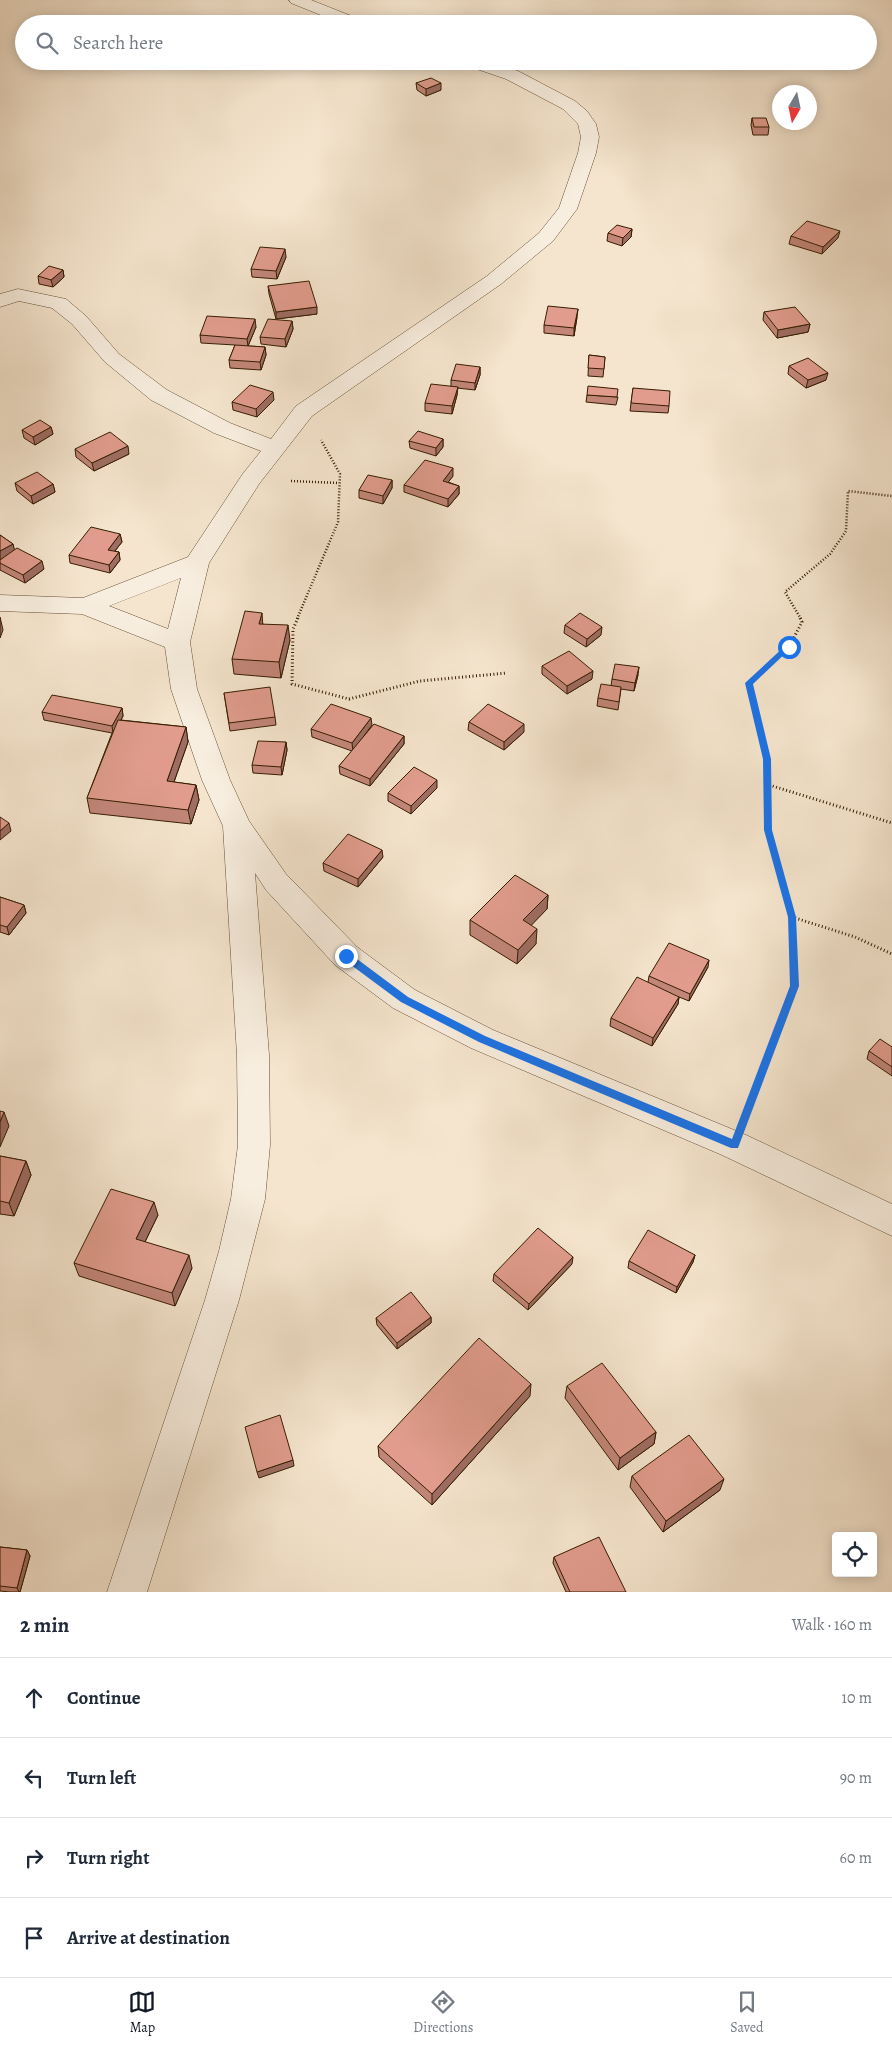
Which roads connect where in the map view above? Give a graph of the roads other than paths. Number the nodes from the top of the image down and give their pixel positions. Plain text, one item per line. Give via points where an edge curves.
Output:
1 (297, 0) edge
2 (335, 15) edge
3 (496, 70) edge
4 (0, 301) edge
5 (276, 448) junction
6 (198, 562) junction
7 (0, 602) edge
8 (85, 606) junction
9 (177, 642) junction
10 (237, 826) junction
11 (892, 1221) edge
12 (127, 1592) edge

1 - 2 street
3 - 5 street via 569,105 587,124 590,136 587,153 568,209 546,237 494,280 304,412
4 - 5 street via 18,295 59,303 79,320 112,358 159,395 222,428
5 - 6 street via 250,480
6 - 8 street
6 - 9 street
7 - 8 street
8 - 9 street
9 - 10 street via 184,689 216,780
10 - 11 street via 276,882 346,956 404,1000 482,1039 734,1144
10 - 12 street via 253,1055 254,1144 248,1198 222,1300

